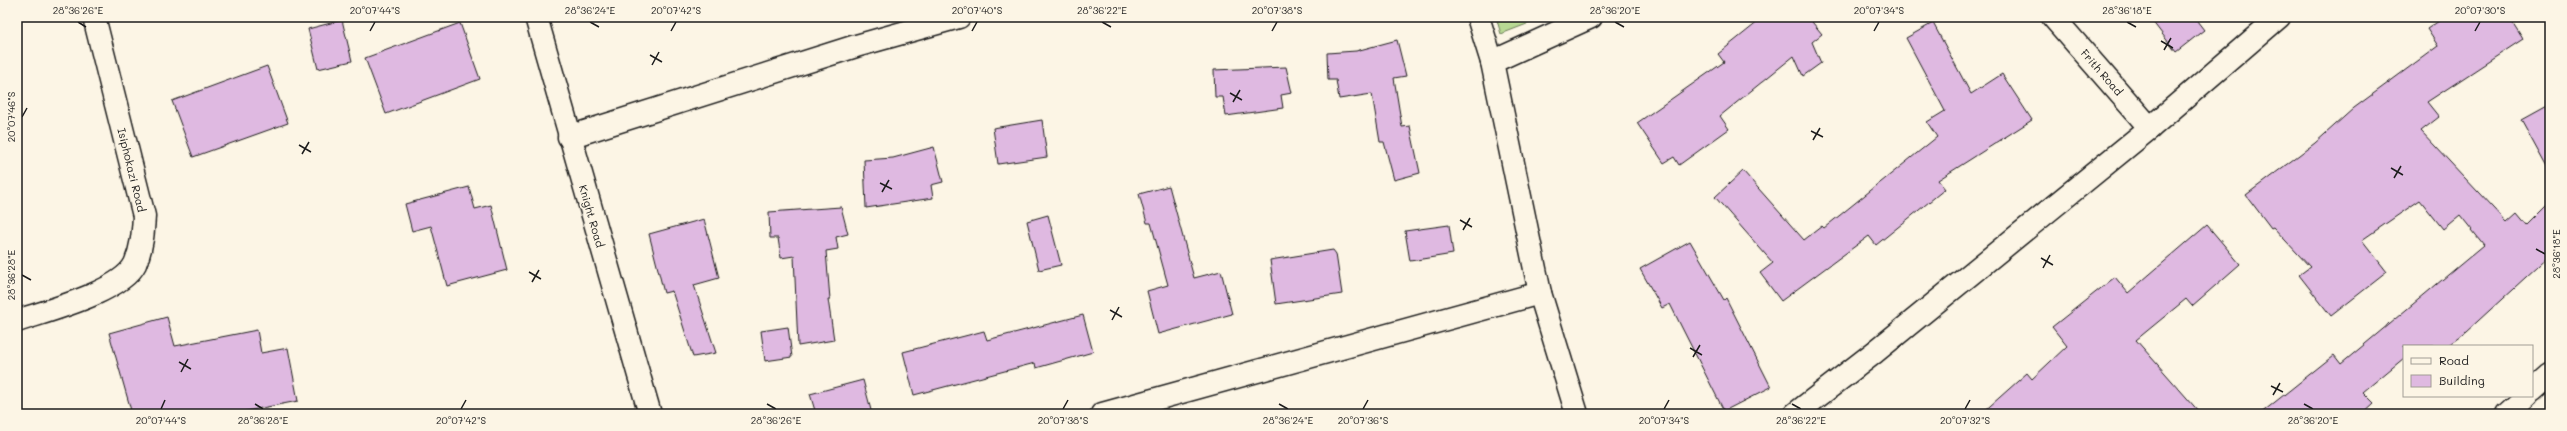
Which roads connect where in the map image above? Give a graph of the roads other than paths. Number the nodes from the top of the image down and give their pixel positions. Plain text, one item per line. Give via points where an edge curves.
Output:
1 (94, 17) edge
2 (536, 17) edge
3 (959, 17) edge
4 (1478, 17) edge
5 (1591, 17) edge
6 (2054, 17) edge
7 (2279, 17) edge
8 (1492, 62) junction
9 (2150, 128) junction
10 (569, 137) junction
11 (1540, 293) junction
12 (17, 321) edge
13 (2550, 375) edge
14 (2533, 390) edge
15 (2526, 397) edge
16 (650, 414) edge
17 (1102, 414) edge
18 (1577, 414) edge
19 (1796, 414) edge
20 (2506, 414) edge

1 - 12 street, Isiphokazi Road via 144,216 143,241 134,265 112,286
2 - 10 street, Knight Road
3 - 10 street via 856,46
4 - 8 street
5 - 8 street
6 - 9 street, Frith Road
7 - 9 street
8 - 11 street
9 - 19 street
10 - 16 street, Knight Road
11 - 17 street
11 - 18 street
13 - 14 street
15 - 20 street

